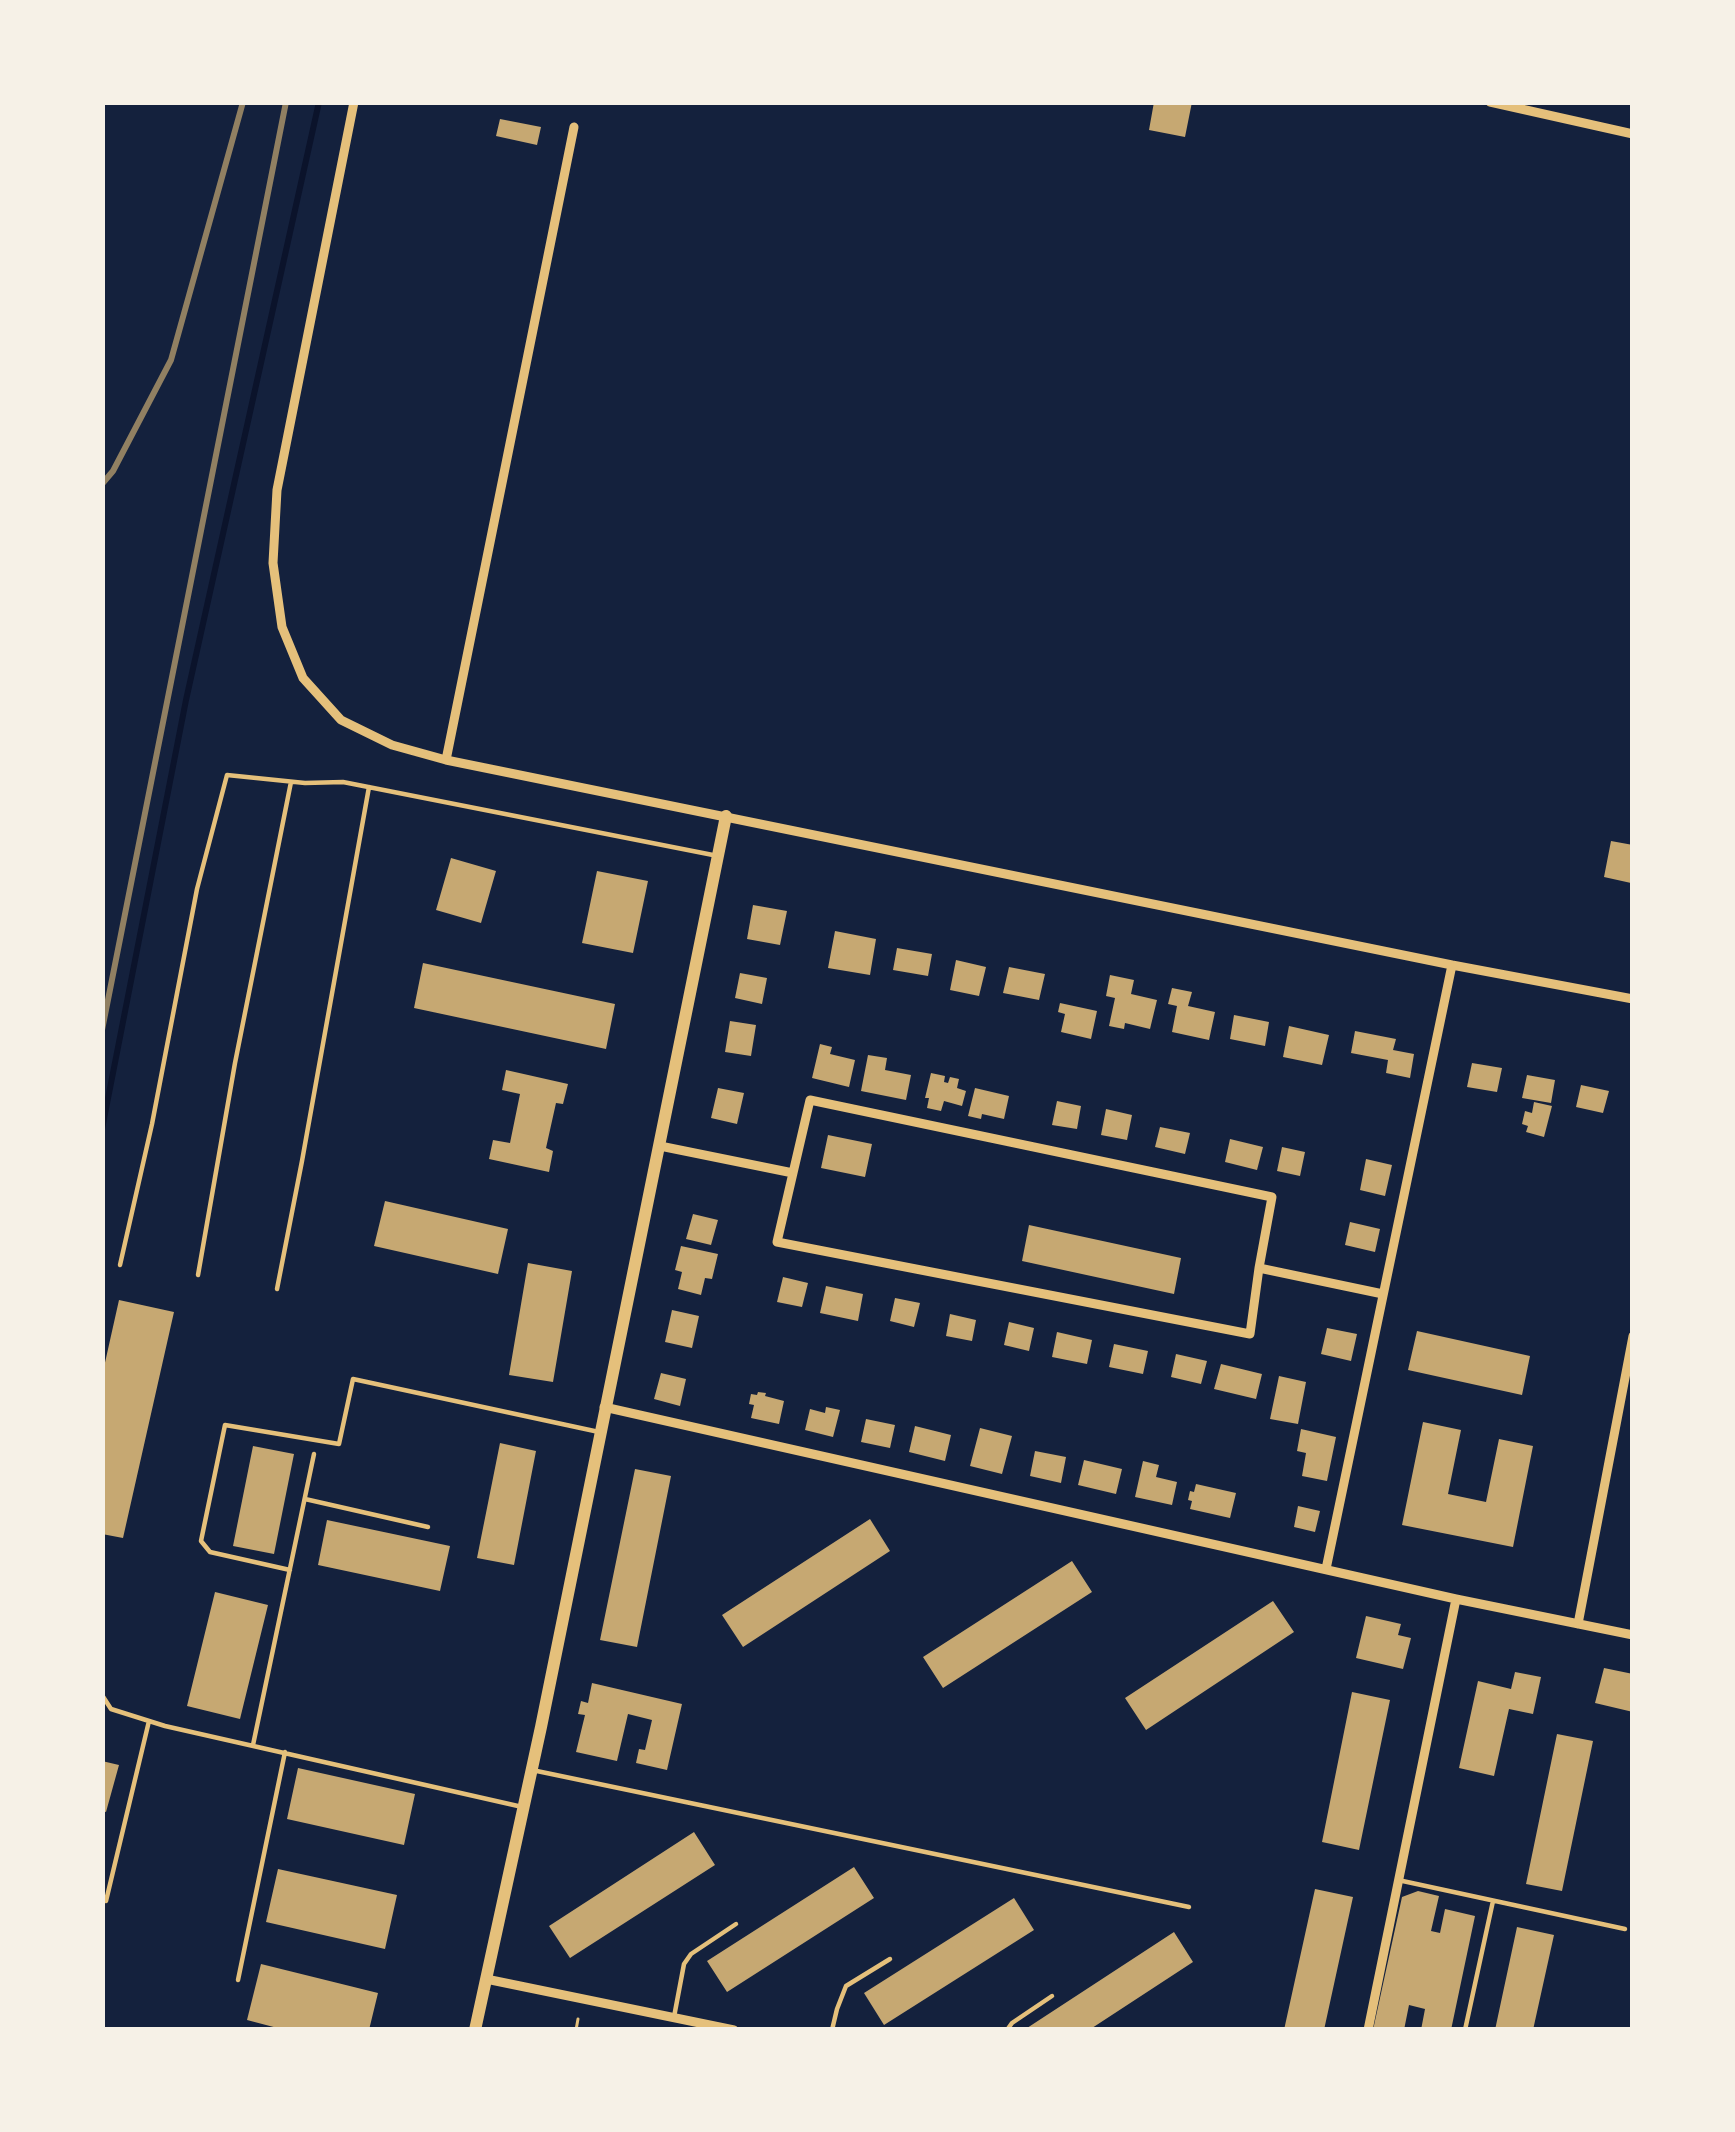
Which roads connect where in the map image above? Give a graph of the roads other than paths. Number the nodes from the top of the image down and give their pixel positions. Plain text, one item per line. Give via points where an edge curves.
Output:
1 (354, 102) edge
2 (1490, 102) edge
3 (574, 127) dead end
4 (1633, 134) edge
5 (446, 760) junction
6 (290, 782) junction
7 (369, 787) junction
8 (726, 816) junction
9 (718, 856) junction
10 (1452, 965) junction
11 (1633, 999) edge
12 (659, 1145) junction
13 (793, 1173) junction
14 (120, 1264) dead end
15 (1258, 1268) junction
16 (198, 1275) dead end
17 (277, 1289) dead end
18 (1383, 1294) junction
19 (1633, 1336) edge
20 (1632, 1349) edge
21 (604, 1407) junction
22 (599, 1432) junction
23 (314, 1454) dead end
24 (305, 1499) junction
25 (428, 1527) dead end
26 (1326, 1569) junction
27 (290, 1570) junction
28 (1456, 1599) junction
29 (1578, 1624) junction
30 (1633, 1635) edge
31 (102, 1695) edge
32 (148, 1721) junction
33 (253, 1745) junction
34 (285, 1752) junction
35 (532, 1770) junction
36 (524, 1807) junction
37 (1398, 1880) junction
38 (1493, 1900) junction
39 (106, 1901) dead end
40 (1189, 1907) dead end
41 (736, 1924) dead end
42 (1624, 1929) dead end
43 (890, 1959) dead end
44 (486, 1979) junction
45 (238, 1980) dead end
46 (1052, 1996) dead end
47 (674, 2018) junction
48 (716, 2028) edge
49 (475, 2030) edge
50 (734, 2030) edge
51 (832, 2030) edge
52 (1007, 2030) edge
53 (1367, 2030) edge
54 (1465, 2030) edge

1 - 5 street via 278,490 274,563 282,627 303,678 341,719
2 - 4 street
3 - 5 street
5 - 8 street
6 - 7 lane
6 - 14 lane via 227,775
6 - 16 lane
7 - 9 lane
7 - 17 lane
8 - 9 street
8 - 10 street
9 - 12 street
10 - 11 street
10 - 18 street
12 - 13 street
12 - 21 street
13 - 15 street via 777,1242 1250,1334
13 - 15 street via 809,1100 1272,1197
15 - 18 street
18 - 26 street
19 - 20 street
20 - 29 street
21 - 22 street
21 - 26 street
22 - 27 lane via 353,1379 339,1444 225,1425 201,1541 210,1552
22 - 35 street
23 - 24 lane
24 - 25 lane
24 - 27 lane
26 - 28 street
27 - 33 lane
28 - 29 street
28 - 37 street
29 - 30 street
31 - 32 lane via 111,1709
32 - 33 lane
32 - 39 lane
33 - 34 lane
34 - 36 lane
34 - 45 lane
35 - 36 street
35 - 40 lane
36 - 44 street
37 - 38 lane
37 - 53 street
38 - 42 lane
38 - 54 lane
41 - 47 lane via 684,1964
43 - 51 lane via 846,1986
44 - 47 street
44 - 49 street
46 - 52 lane
47 - 48 street
48 - 50 street

